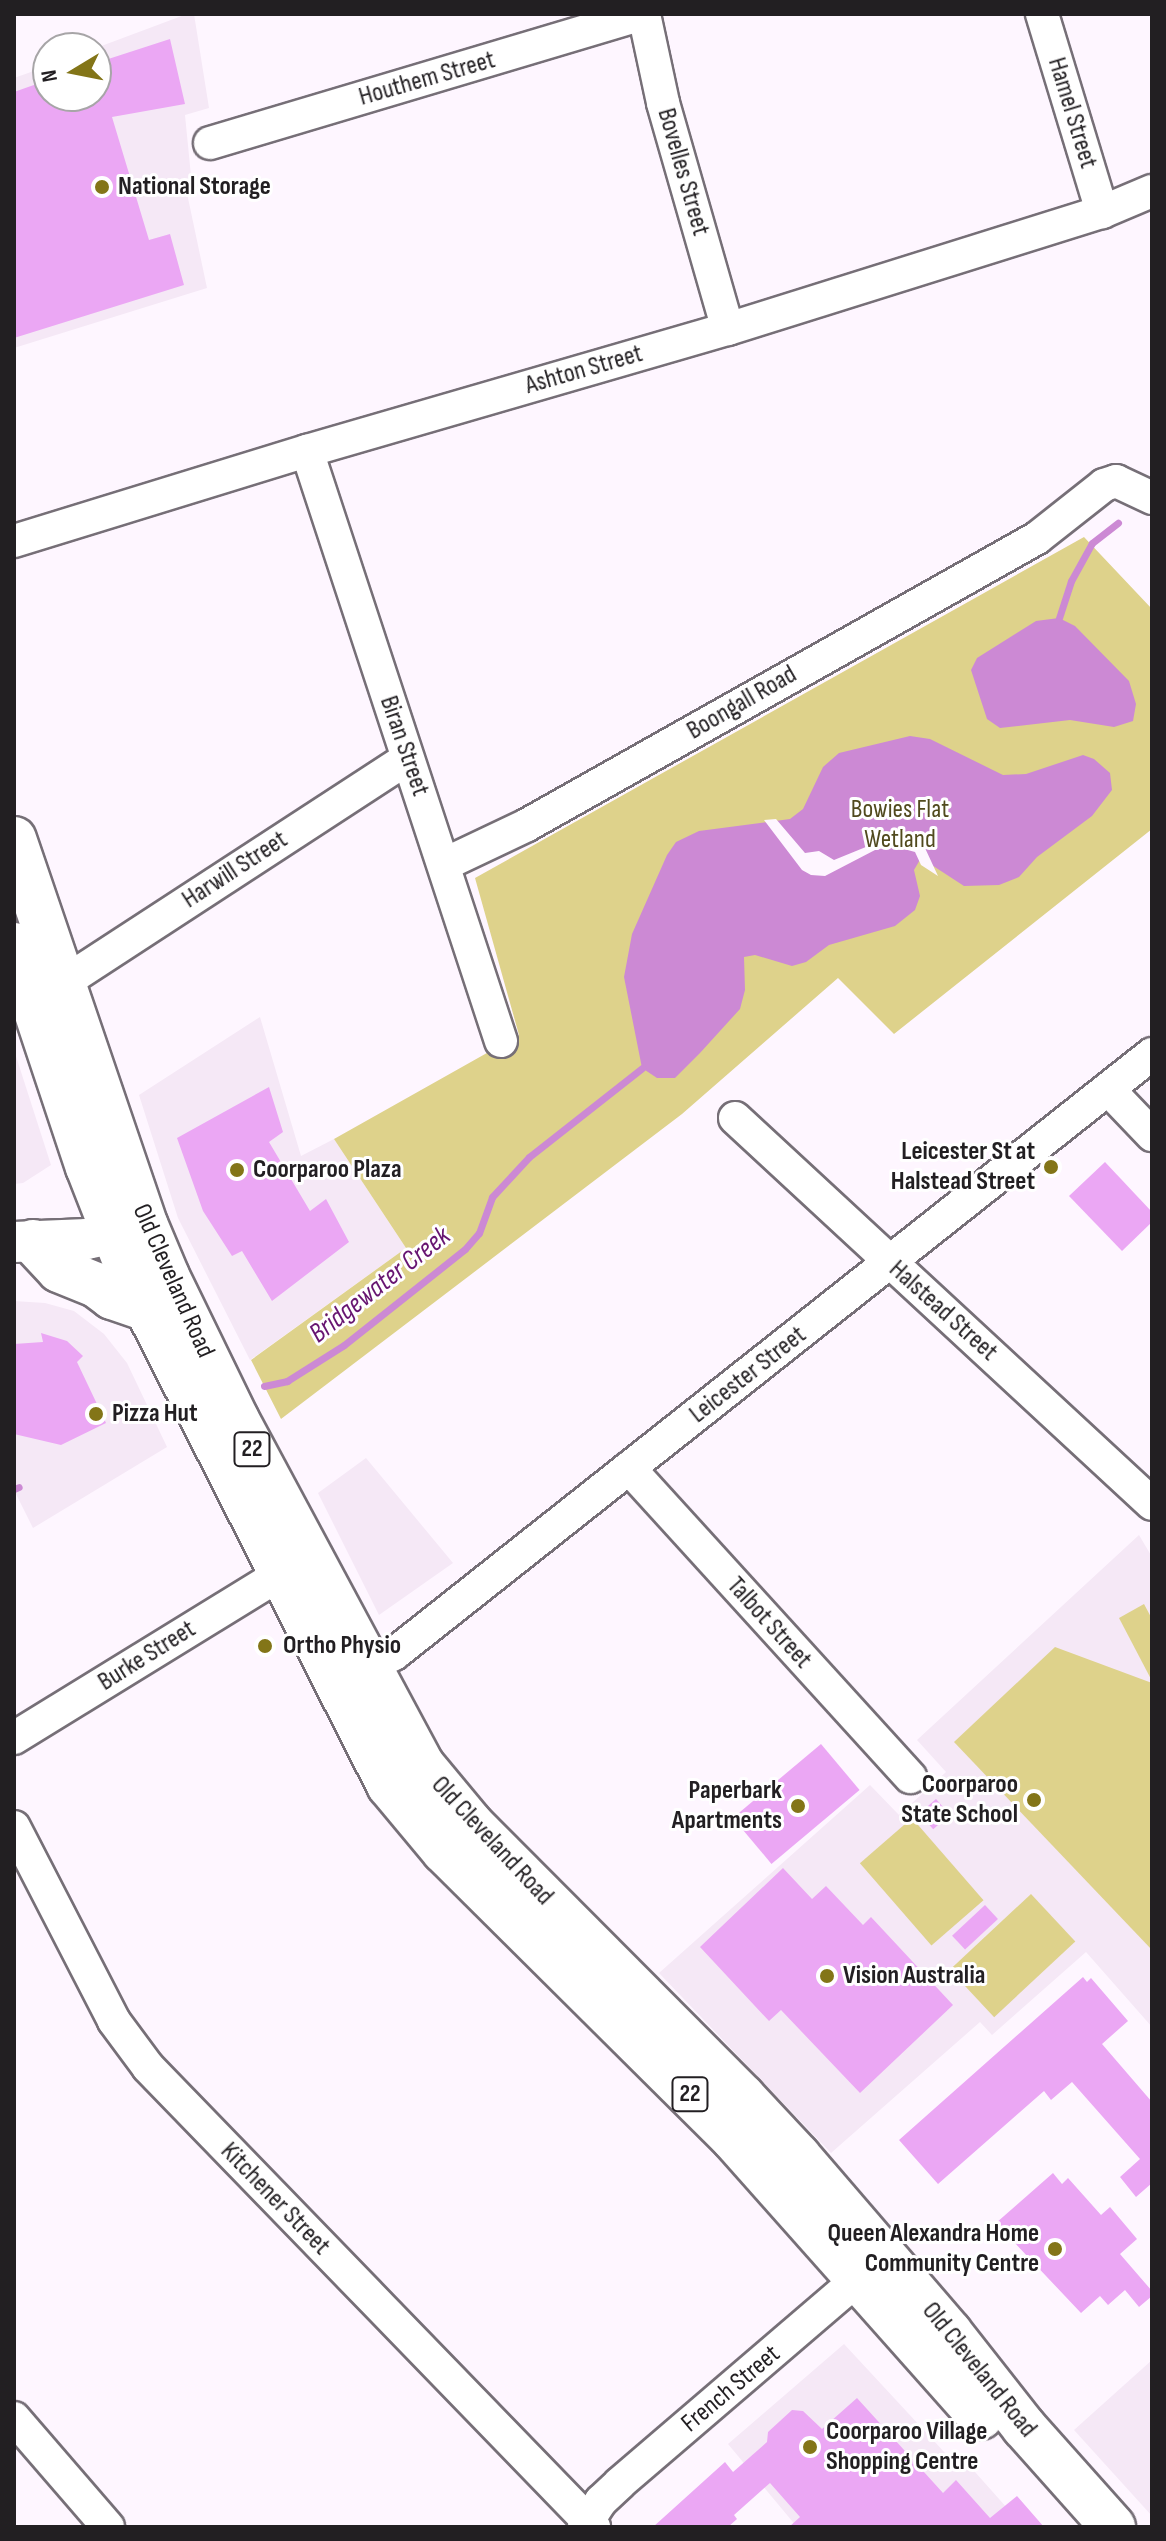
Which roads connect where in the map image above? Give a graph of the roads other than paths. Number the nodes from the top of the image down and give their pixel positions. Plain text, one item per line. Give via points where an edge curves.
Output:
1 (644, 14) edge
2 (1042, 14) edge
3 (210, 143) dead end
4 (1152, 191) edge
5 (1102, 212) junction
6 (728, 329) junction
7 (307, 451) junction
8 (1152, 498) edge
9 (14, 541) edge
10 (407, 759) junction
11 (14, 839) edge
12 (445, 864) junction
13 (14, 945) edge
14 (63, 983) junction
15 (501, 1041) dead end
16 (1152, 1054) edge
17 (1108, 1089) junction
18 (735, 1118) dead end
19 (1152, 1135) edge
20 (130, 1230) junction
21 (24, 1242) edge
22 (889, 1262) junction
23 (147, 1309) junction
24 (629, 1468) junction
25 (1152, 1504) edge
26 (281, 1574) junction
27 (352, 1676) junction
28 (14, 1738) edge
29 (910, 1777) dead end
30 (14, 1827) edge
31 (871, 2267) junction
32 (14, 2418) edge
33 (589, 2525) edge
34 (108, 2527) edge
35 (1078, 2527) edge
36 (1113, 2527) edge

1 - 3 street, Houthem Street
1 - 6 street, Bovelles Street via 663,103
2 - 5 street, Hamel Street
4 - 5 street, Ashton Street
5 - 6 street, Ashton Street
6 - 7 street, Ashton Street
7 - 9 street, Ashton Street
7 - 10 street, Biran Street
8 - 12 street, Boongall Road via 1116,481 1104,485 1037,538 527,825
10 - 12 street, Biran Street
10 - 14 street, Harwill Street
11 - 14 highway, Old Cleveland Road / 22
12 - 15 street, Biran Street
13 - 20 highway, Old Cleveland Road / 22
14 - 20 highway, Old Cleveland Road / 22
16 - 17 street, Leicester Street
17 - 19 street
17 - 22 street, Leicester Street
18 - 22 street, Halstead Street
20 - 21 main road
20 - 23 highway, Old Cleveland Road / 22
20 - 27 highway, Old Cleveland Road / 22 via 237,1420
21 - 23 highway via 59,1270
22 - 24 street, Leicester Street
22 - 25 street, Halstead Street
23 - 26 highway, Old Cleveland Road / 22
24 - 27 street, Leicester Street via 394,1654
24 - 29 street, Talbot Street
26 - 27 highway, Old Cleveland Road / 22
26 - 28 street, Burke Street
27 - 31 highway, Old Cleveland Road / 22 via 401,1804 733,2138
30 - 33 street, Kitchener Street via 105,2006 132,2048
31 - 33 street, French Street via 620,2483
31 - 35 highway, Old Cleveland Road / 22
31 - 36 highway, Old Cleveland Road / 22
32 - 34 street

